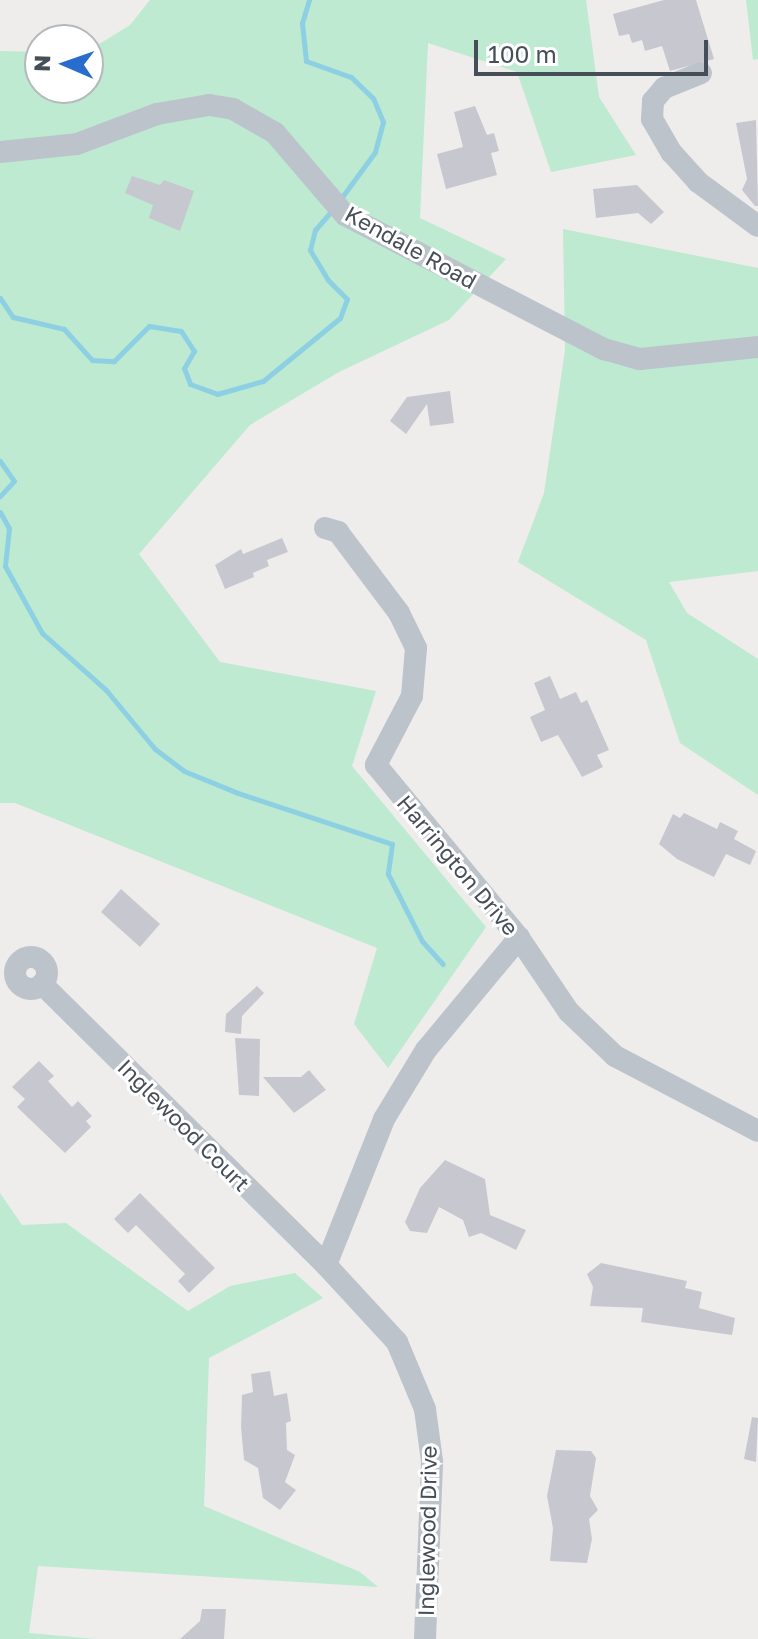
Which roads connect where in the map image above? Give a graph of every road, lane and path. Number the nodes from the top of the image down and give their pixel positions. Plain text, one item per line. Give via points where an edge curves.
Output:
1 (701, 73) dead end
2 (0, 152) edge
3 (758, 226) edge
4 (758, 347) edge
5 (325, 528) dead end
6 (519, 938) junction
7 (42, 984) dead end
8 (758, 1131) edge
9 (326, 1265) junction
10 (425, 1639) edge

1 - 3 street via 664,88 653,101 652,119 698,182
2 - 4 street, Kendale Road via 77,144 157,114 209,105 242,112 275,133 338,207 604,349 640,359
5 - 6 street, Harrington Drive via 338,532 399,613 416,648 412,696 376,765
6 - 8 street, Harrington Drive via 569,1012 615,1056
6 - 9 street via 426,1050 384,1119
7 - 9 street, Inglewood Court
9 - 10 street, Inglewood Drive via 397,1342 425,1409 432,1461

